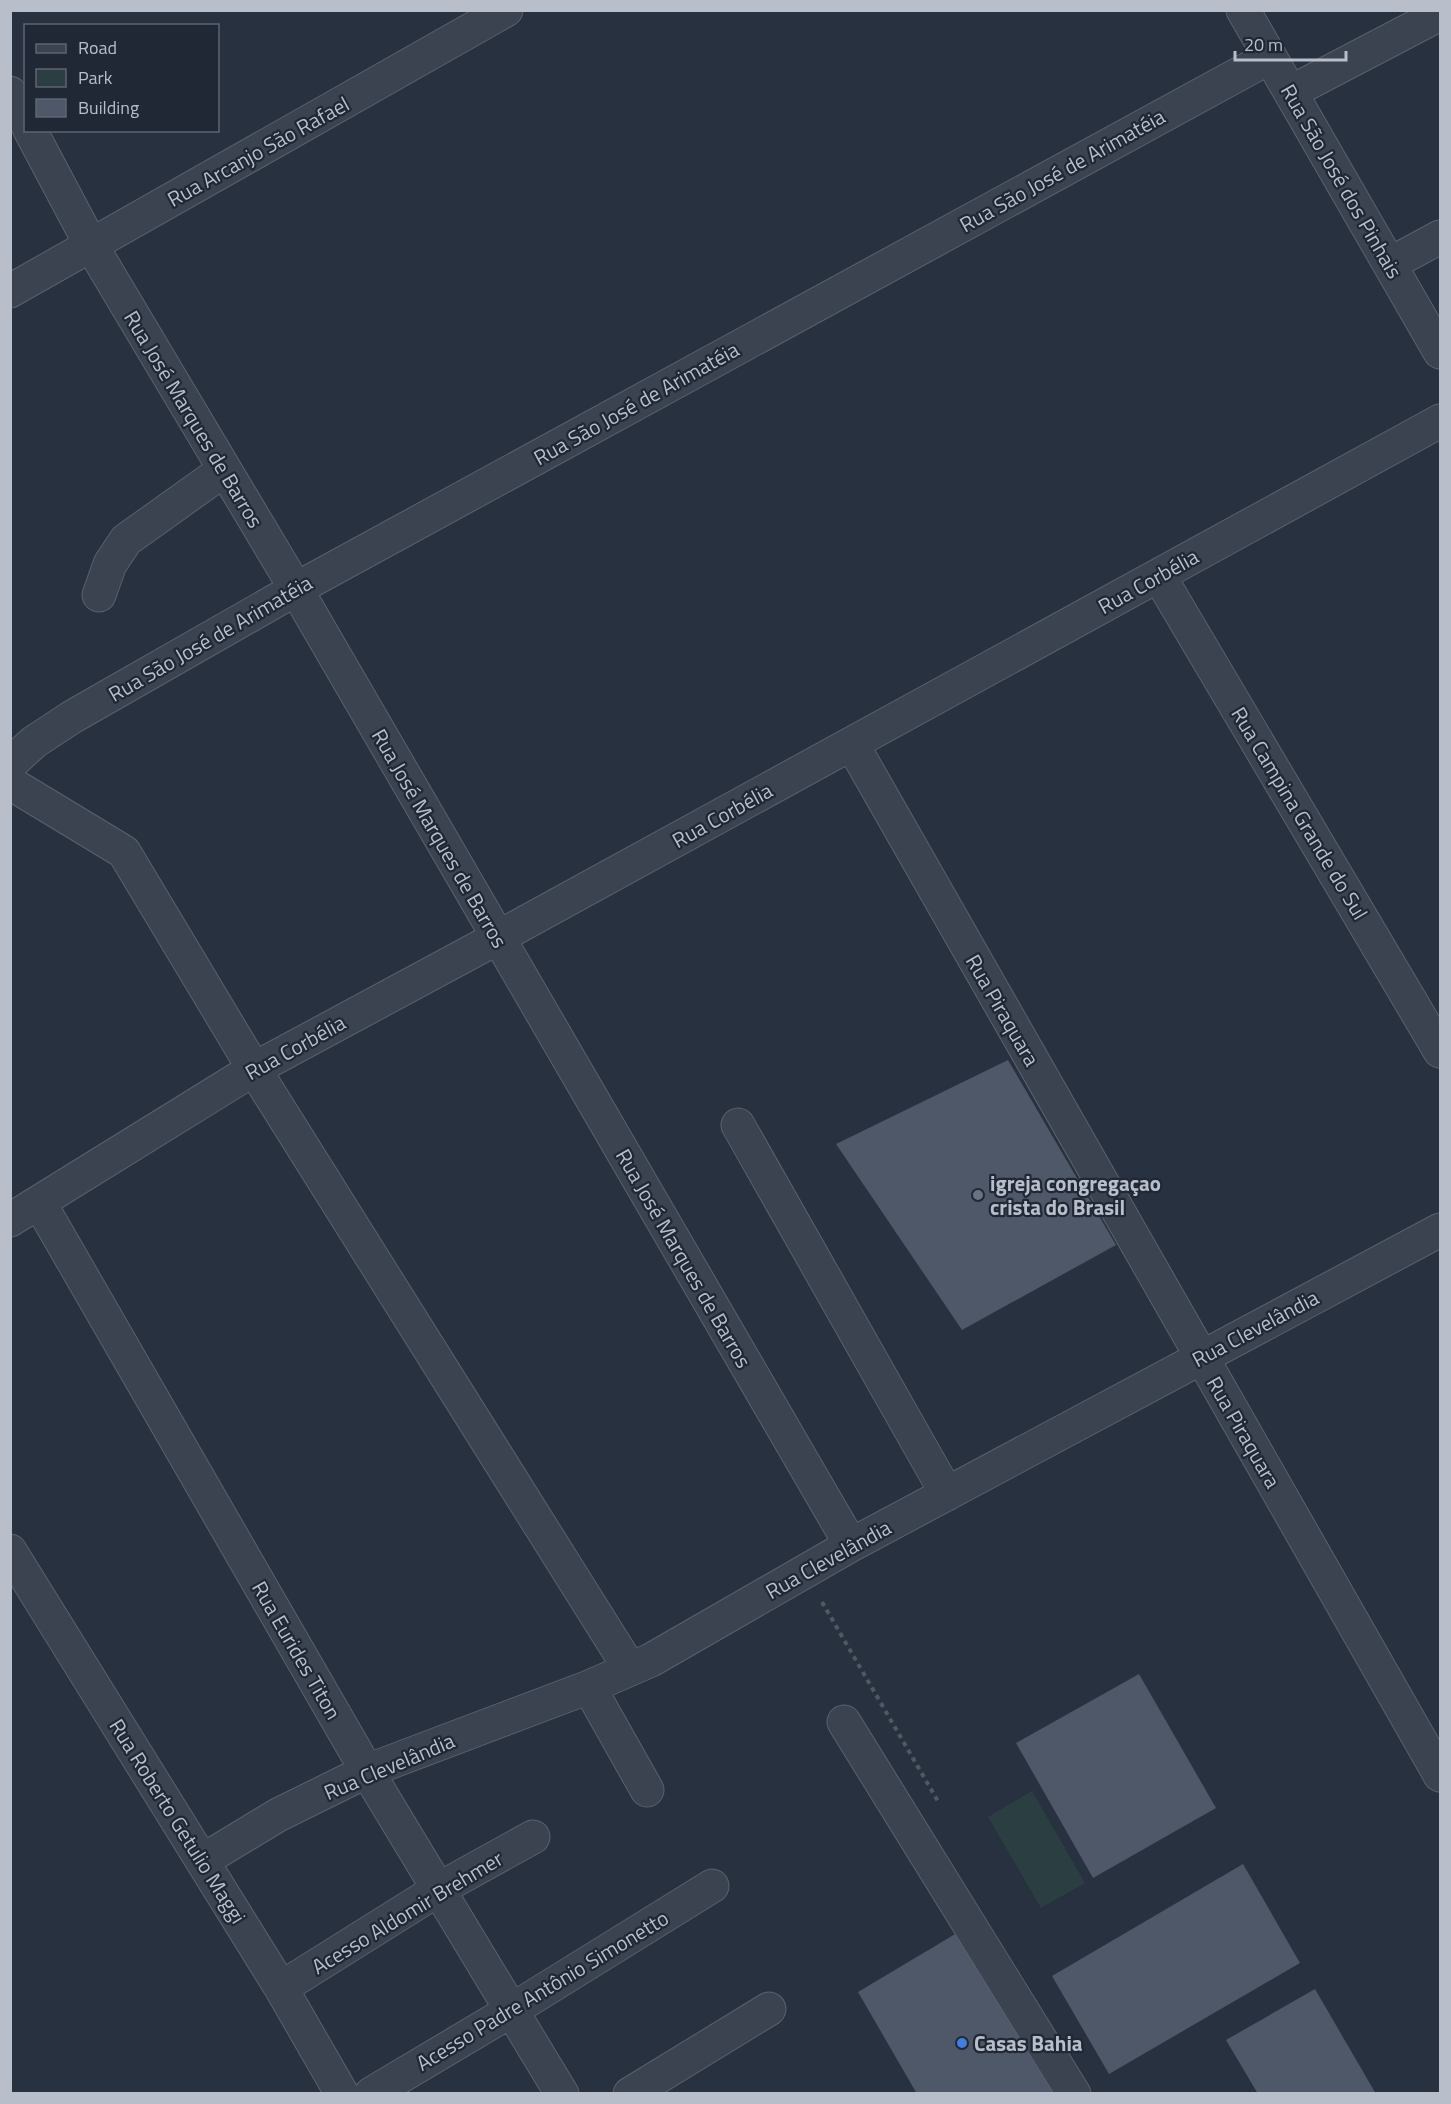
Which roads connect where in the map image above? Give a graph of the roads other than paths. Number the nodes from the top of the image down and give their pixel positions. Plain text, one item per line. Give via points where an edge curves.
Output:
1 (506, 10) edge
2 (1243, 10) edge
3 (1440, 14) edge
4 (1270, 57) junction
5 (1291, 92) junction
6 (10, 93) edge
7 (24, 118) edge
8 (31, 132) edge
9 (1440, 237) edge
10 (91, 245) junction
11 (1390, 264) junction
12 (10, 291) edge
13 (1440, 352) edge
14 (1440, 422) edge
15 (224, 470) junction
16 (1159, 576) junction
17 (296, 589) junction
18 (99, 595) dead end
19 (852, 744) junction
20 (10, 764) edge
21 (10, 783) edge
22 (497, 938) junction
23 (1440, 1051) edge
24 (254, 1069) junction
25 (738, 1125) dead end
26 (39, 1202) junction
27 (10, 1220) edge
28 (1440, 1230) edge
29 (1201, 1357) junction
30 (947, 1494) junction
31 (851, 1545) junction
32 (10, 1551) edge
33 (630, 1669) junction
34 (589, 1687) junction
35 (844, 1722) dead end
36 (367, 1771) junction
37 (1440, 1775) edge
38 (647, 1790) dead end
39 (533, 1837) dead end
40 (202, 1861) junction
41 (712, 1886) dead end
42 (439, 1889) junction
43 (281, 1988) junction
44 (769, 2009) dead end
45 (512, 2010) junction
46 (342, 2094) edge
47 (371, 2094) edge
48 (562, 2094) edge
49 (630, 2094) edge
50 (1074, 2094) edge

1 - 10 street, Rua Arcanjo São Rafael
2 - 4 street, Rua São José dos Pinhais
3 - 5 street
4 - 5 street, Rua São José dos Pinhais
4 - 17 street, Rua São José de Arimatéia
5 - 11 street, Rua São José dos Pinhais
6 - 7 street
8 - 10 street, Rua José Marques de Barros
9 - 11 street
10 - 12 street, Rua Arcanjo São Rafael
10 - 15 street, Rua José Marques de Barros
11 - 13 street, Rua São José dos Pinhais
14 - 16 street, Rua Corbélia
15 - 17 street, Rua José Marques de Barros
15 - 18 street via 126,540 110,564
16 - 19 street, Rua Corbélia
16 - 23 street, Rua Campina Grande do Sul
17 - 20 street, Rua São José de Arimatéia via 72,717 34,742
17 - 22 street, Rua José Marques de Barros
19 - 22 street, Rua Corbélia
19 - 29 street, Rua Piraquara
21 - 24 street via 124,852
22 - 24 street, Rua Corbélia
22 - 31 street, Rua José Marques de Barros
24 - 26 street, Rua Corbélia
24 - 33 street
25 - 30 street
26 - 27 street, Rua Corbélia
26 - 36 street, Rua Eurides Titon
28 - 29 street, Rua Clevelândia
29 - 30 street, Rua Clevelândia
29 - 37 street, Rua Piraquara
30 - 31 street, Rua Clevelândia
31 - 33 street, Rua Clevelândia
32 - 40 street, Rua Roberto Getulio Maggi
33 - 34 street, Rua Clevelândia
34 - 36 street, Rua Clevelândia
34 - 38 street
35 - 50 street
36 - 40 street, Rua Clevelândia via 278,1815
36 - 42 street, Rua Eurides Titon
39 - 42 street, Acesso Aldomir Brehmer
40 - 43 street, Rua Roberto Getulio Maggi
41 - 45 street, Acesso Padre Antônio Simonetto
42 - 43 street, Acesso Aldomir Brehmer
42 - 45 street, Rua Eurides Titon
43 - 46 street, Rua Roberto Getulio Maggi
44 - 49 street
45 - 47 street, Acesso Padre Antônio Simonetto
45 - 48 street, Rua Eurides Titon

